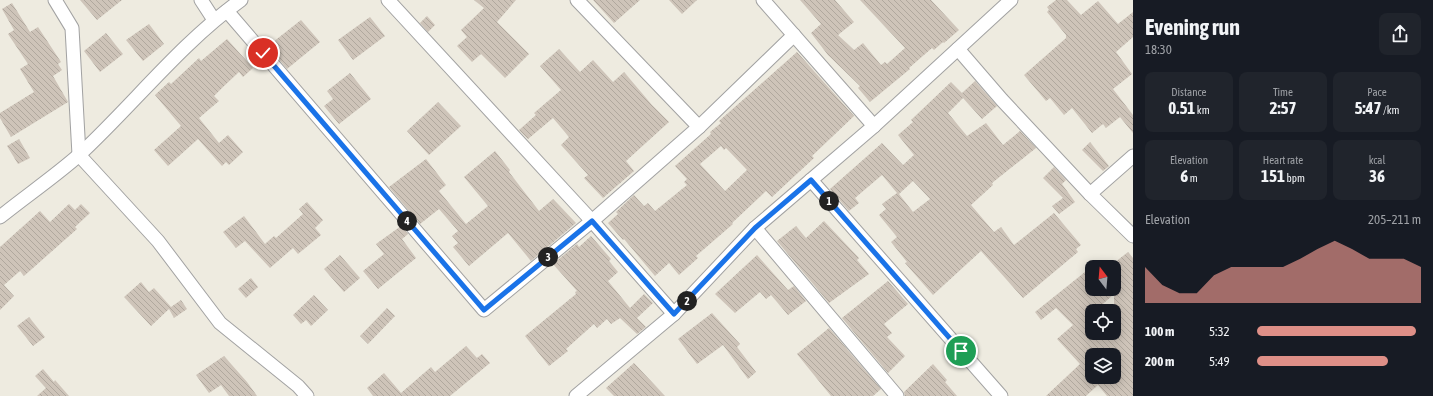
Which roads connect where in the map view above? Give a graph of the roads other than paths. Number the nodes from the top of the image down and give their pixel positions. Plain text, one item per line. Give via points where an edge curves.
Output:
1 (55, 0) edge
2 (201, 0) edge
3 (242, 0) edge
4 (388, 0) edge
5 (577, 0) edge
6 (763, 0) edge
7 (1011, 0) edge
8 (227, 11) junction
9 (214, 20) junction
10 (794, 35) junction
11 (958, 49) junction
12 (874, 126) junction
13 (699, 127) junction
14 (78, 155) junction
15 (1133, 156) edge
16 (811, 180) junction
17 (1090, 194) junction
18 (0, 217) edge
19 (592, 221) junction
20 (755, 228) junction
21 (1133, 236) edge
22 (674, 314) junction
23 (892, 394) edge
24 (307, 396) edge
25 (576, 396) edge
26 (1001, 396) edge

1 - 14 street via 72,28
2 - 9 street
3 - 8 street
4 - 19 street
5 - 13 street
6 - 10 street
7 - 11 street
8 - 9 street
8 - 19 street via 484,310
9 - 14 street
10 - 12 street
10 - 13 street
11 - 12 street
11 - 17 street
12 - 16 street
13 - 19 street
14 - 18 street
14 - 24 street via 158,241 220,323
15 - 17 street
16 - 20 street
16 - 26 street
17 - 21 street
19 - 22 street
20 - 22 street
20 - 23 street
22 - 25 street

